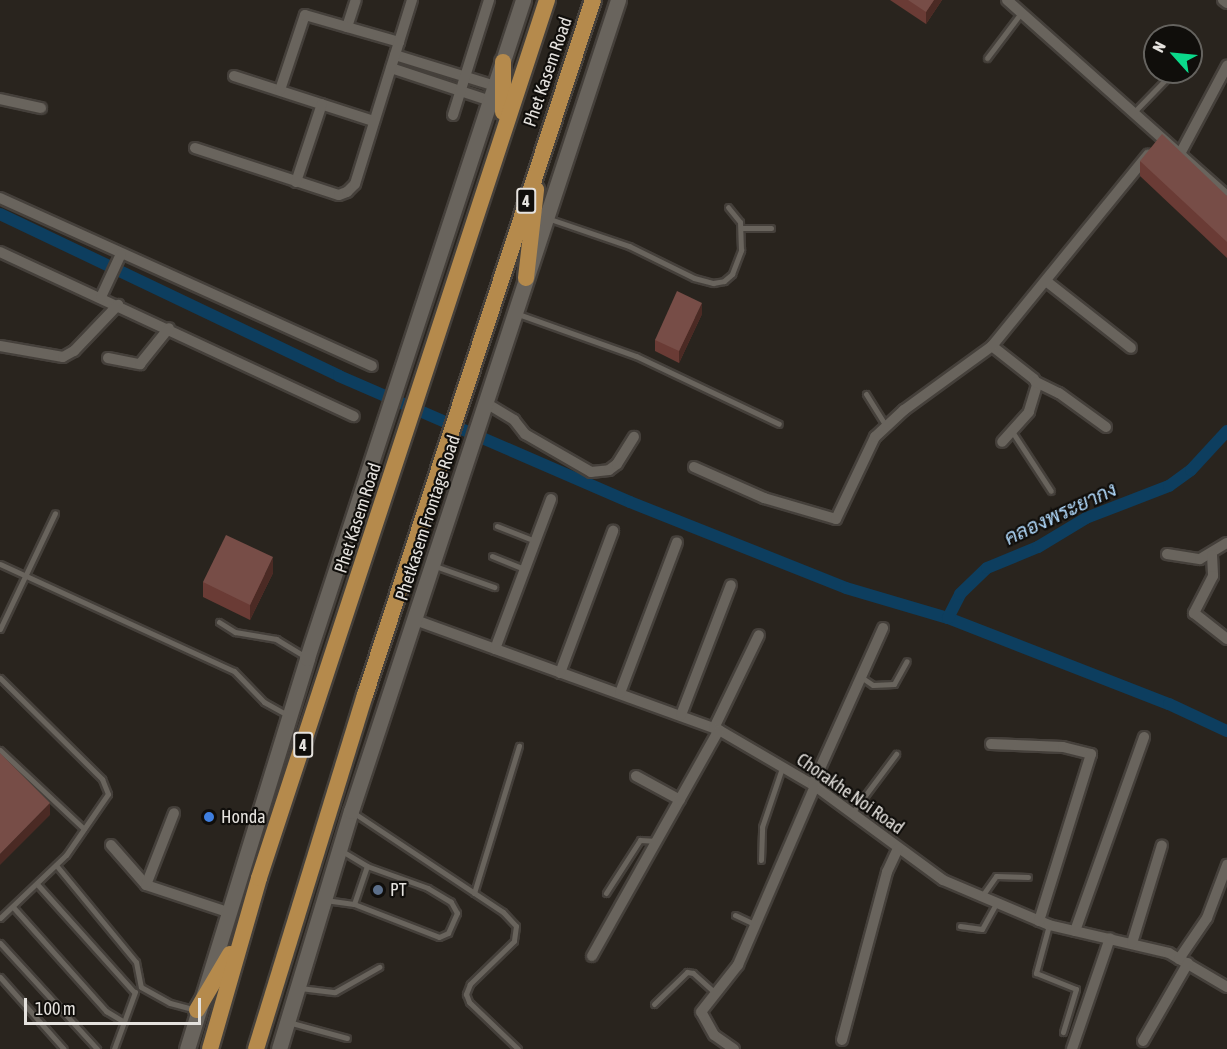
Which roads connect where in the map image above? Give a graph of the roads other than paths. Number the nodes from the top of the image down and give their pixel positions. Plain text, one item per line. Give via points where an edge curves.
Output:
1 (356, 0) edge
2 (412, 0) edge
3 (489, 0) edge
4 (524, 0) edge
5 (547, 0) edge
6 (593, 0) edge
7 (618, 0) edge
8 (1007, 0) edge
9 (1223, 0) edge
10 (1227, 3) edge
11 (1021, 7) edge
12 (347, 27) junction
13 (399, 42) junction
14 (395, 55) junction
15 (987, 58) dead end
16 (503, 62) junction
17 (1227, 66) edge
18 (391, 68) junction
19 (234, 76) dead end
20 (465, 77) junction
21 (1161, 84) edge
22 (280, 90) junction
23 (461, 91) junction
24 (493, 93) junction
25 (0, 99) edge
26 (322, 104) junction
27 (41, 108) dead end
28 (1135, 111) junction
29 (453, 115) dead end
30 (374, 121) junction
31 (1163, 136) junction
32 (501, 140) junction
33 (195, 148) dead end
34 (1181, 152) junction
35 (537, 168) junction
36 (296, 182) junction
37 (1227, 196) edge
38 (0, 198) edge
39 (728, 207) dead end
40 (546, 217) junction
41 (741, 228) junction
42 (771, 228) dead end
43 (0, 252) edge
44 (119, 258) junction
45 (526, 278) junction
46 (1046, 281) junction
47 (103, 292) junction
48 (118, 305) junction
49 (516, 314) junction
50 (169, 328) junction
51 (0, 346) edge
52 (992, 346) junction
53 (1131, 348) dead end
54 (108, 357) dead end
55 (372, 366) dead end
56 (1036, 382) junction
57 (866, 394) dead end
58 (485, 406) junction
59 (354, 416) dead end
60 (779, 424) dead end
61 (886, 426) junction
62 (1106, 427) dead end
63 (1012, 433) junction
64 (634, 437) dead end
65 (1002, 442) dead end
66 (694, 467) dead end
67 (1051, 491) dead end
68 (551, 498) dead end
69 (55, 513) dead end
70 (497, 526) dead end
71 (613, 531) dead end
72 (535, 541) junction
73 (677, 542) dead end
74 (1227, 543) edge
75 (1167, 554) dead end
76 (1212, 555) junction
77 (492, 556) dead end
78 (0, 565) edge
79 (433, 566) junction
80 (525, 569) junction
81 (25, 576) junction
82 (732, 585) dead end
83 (495, 587) dead end
84 (415, 620) junction
85 (219, 622) dead end
86 (883, 628) dead end
87 (0, 629) edge
88 (759, 635) dead end
89 (1227, 639) edge
90 (495, 649) junction
91 (307, 658) junction
92 (907, 661) dead end
93 (560, 673) junction
94 (861, 677) junction
95 (0, 678) edge
96 (620, 693) junction
97 (681, 715) junction
98 (289, 716) junction
99 (716, 729) junction
100 (1144, 737) dead end
101 (991, 744) dead end
102 (519, 746) dead end
103 (0, 750) edge
104 (896, 754) dead end
105 (782, 766) junction
106 (636, 776) dead end
107 (814, 785) junction
108 (680, 800) junction
109 (351, 811) junction
110 (174, 813) dead end
111 (852, 813) junction
112 (84, 829) junction
113 (657, 841) junction
114 (1162, 844) dead end
115 (111, 845) dead end
116 (898, 848) junction
117 (339, 849) junction
118 (760, 860) dead end
119 (56, 865) junction
120 (1227, 865) edge
121 (367, 866) junction
122 (1028, 878) dead end
123 (37, 884) junction
124 (146, 885) junction
125 (474, 893) junction
126 (606, 893) dead end
127 (982, 898) junction
128 (324, 900) junction
129 (354, 904) junction
130 (996, 904) junction
131 (13, 907) junction
132 (227, 912) junction
133 (735, 915) dead end
134 (0, 918) edge
135 (1044, 923) junction
136 (756, 925) junction
137 (960, 926) dead end
138 (1075, 931) junction
139 (243, 933) junction
140 (1110, 939) junction
141 (0, 943) edge
142 (1132, 943) junction
143 (592, 956) dead end
144 (1183, 961) junction
145 (379, 967) dead end
146 (0, 977) edge
147 (141, 987) junction
148 (1227, 987) edge
149 (297, 988) junction
150 (134, 992) junction
151 (715, 993) junction
152 (654, 1004) dead end
153 (197, 1011) junction
154 (124, 1022) junction
155 (287, 1022) junction
156 (1063, 1032) dead end
157 (347, 1038) dead end
158 (842, 1040) dead end
159 (1143, 1041) dead end
160 (64, 1049) edge
161 (98, 1049) edge
162 (114, 1049) edge
163 (187, 1049) edge
164 (210, 1049) edge
165 (256, 1049) edge
166 (279, 1049) edge
167 (518, 1049) edge
168 (734, 1049) edge
169 (1072, 1049) edge

1 - 12 street
2 - 13 street
3 - 20 street
4 - 16 main road, 4
5 - 32 highway, Phet Kasem Road / 4
6 - 35 highway, Phet Kasem Road / 4
7 - 40 main road, Phetkasem Frontage Road / 4
8 - 11 street
9 - 10 street
11 - 15 lane
11 - 28 street
12 - 13 street
12 - 22 street via 308,15 302,17
13 - 14 street
14 - 18 street
14 - 20 street
16 - 24 main road, 4
16 - 32 highway
17 - 34 street
18 - 23 street
18 - 30 street
19 - 22 street
20 - 23 street
20 - 24 street
21 - 28 lane
22 - 26 street
23 - 24 street
23 - 29 street
24 - 91 main road, 4
25 - 27 street
26 - 30 street
26 - 36 street
28 - 31 street
30 - 36 street via 355,184 347,192 339,195
31 - 34 street
31 - 46 street
32 - 139 highway, Phet Kasem Road / 4
33 - 36 street
34 - 37 street
35 - 45 highway
35 - 165 highway, Phet Kasem Road / 4 via 298,903
38 - 44 street
39 - 41 lane via 736,214
40 - 41 lane via 629,246 694,278 713,283 724,282 737,263
40 - 45 main road, Phetkasem Frontage Road / 4
41 - 42 lane
43 - 47 street
44 - 47 street
44 - 55 street
45 - 49 main road, Phetkasem Frontage Road / 4
46 - 52 street
46 - 53 street
47 - 48 street
48 - 50 street
48 - 51 street via 74,351 63,357
49 - 58 main road, Phetkasem Frontage Road / 4
49 - 60 lane via 636,356
50 - 54 street via 140,364
50 - 59 street
52 - 56 street
52 - 61 street
56 - 62 street via 1059,393
56 - 63 street via 1029,412
57 - 61 lane
58 - 64 street via 514,420 525,434 591,472 609,470 617,464
58 - 79 main road, Phetkasem Frontage Road / 4
61 - 66 street via 868,449 836,519 764,498
63 - 65 street
63 - 67 lane
68 - 72 street
69 - 81 lane
70 - 72 lane
71 - 93 street
72 - 80 street
73 - 96 street
74 - 76 street
75 - 76 street via 1192,559
76 - 89 street via 1213,576 1194,613
77 - 80 lane
78 - 81 lane
79 - 83 lane
79 - 84 main road, Phetkasem Frontage Road / 4
80 - 90 street
81 - 87 lane
81 - 98 lane via 234,671 264,702
82 - 97 street
84 - 90 street, Chorakhe Noi Road
84 - 109 main road, Phetkasem Frontage Road / 4
85 - 91 lane via 235,632 276,639
86 - 94 street
88 - 99 street
90 - 93 street, Chorakhe Noi Road
91 - 98 main road, 4
92 - 94 lane via 894,684 873,685
93 - 96 street, Chorakhe Noi Road
94 - 107 street
95 - 112 lane via 105,784 108,794 104,804
96 - 97 street, Chorakhe Noi Road
97 - 99 street, Chorakhe Noi Road
98 - 132 main road, 4
99 - 105 street, Chorakhe Noi Road
99 - 108 street
100 - 138 street
101 - 135 street via 1063,747 1091,754
102 - 125 lane
103 - 112 lane
104 - 111 lane
105 - 107 street, Chorakhe Noi Road
105 - 118 lane via 762,827
106 - 108 street
107 - 111 street, Chorakhe Noi Road
107 - 136 street
108 - 113 street
109 - 117 main road, Phetkasem Frontage Road / 4
109 - 125 lane
110 - 124 street
111 - 116 street, Chorakhe Noi Road
112 - 119 lane
113 - 126 lane via 640,840
113 - 143 street
114 - 142 street
115 - 124 street
116 - 127 street, Chorakhe Noi Road via 943,880
116 - 158 street via 887,872
117 - 121 lane
117 - 128 main road, Phetkasem Frontage Road / 4
119 - 123 lane
119 - 147 lane via 136,962
120 - 144 street via 1212,908
121 - 129 lane
121 - 129 lane via 428,888 451,902 457,913 448,933 439,937
122 - 127 lane via 996,876
123 - 131 lane
123 - 150 lane
124 - 132 street
125 - 167 lane via 503,912 516,927 517,935 470,984 466,994 469,1002
127 - 130 street, Chorakhe Noi Road
128 - 129 lane
128 - 149 main road, Phetkasem Frontage Road / 4
130 - 135 street, Chorakhe Noi Road
130 - 137 lane via 982,929
131 - 134 lane
131 - 154 lane via 106,1011
132 - 153 main road, 4
133 - 136 lane
135 - 138 street, Chorakhe Noi Road
135 - 156 lane via 1036,973 1077,989
136 - 151 street via 738,965
138 - 140 street, Chorakhe Noi Road
139 - 153 highway
139 - 164 highway, Phet Kasem Road / 4
140 - 142 street, Chorakhe Noi Road
140 - 169 street
141 - 161 lane
142 - 144 street, Chorakhe Noi Road
144 - 148 street, Chorakhe Noi Road
144 - 159 street
145 - 149 lane via 335,992
146 - 160 lane
147 - 150 lane
147 - 153 lane via 170,1003
149 - 155 main road, Phetkasem Frontage Road / 4
150 - 154 lane
151 - 152 lane via 687,972
151 - 168 street via 704,1005 701,1017 714,1035
153 - 163 main road, 4
154 - 162 lane
155 - 157 lane
155 - 166 main road, Phetkasem Frontage Road / 4

